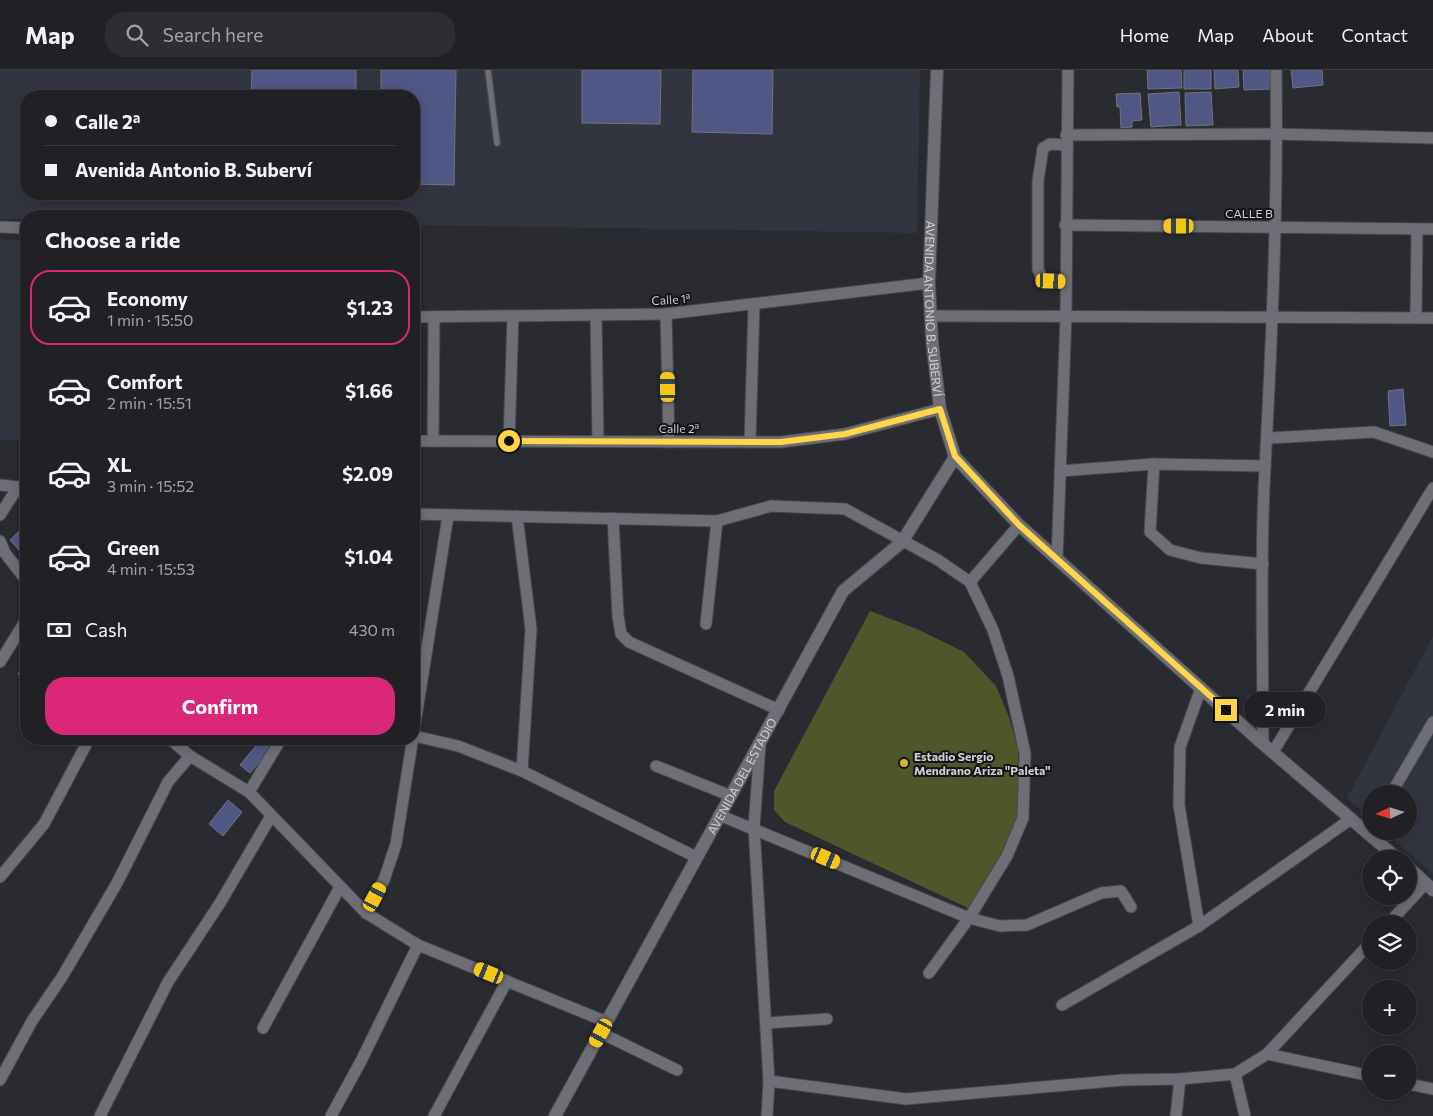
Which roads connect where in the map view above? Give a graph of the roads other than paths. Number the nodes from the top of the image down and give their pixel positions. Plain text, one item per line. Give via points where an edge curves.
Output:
1 (488, 70) edge
2 (937, 70) edge
3 (1068, 70) edge
4 (1276, 70) edge
5 (1277, 134) junction
6 (1433, 138) edge
7 (1066, 140) junction
8 (497, 143) dead end
9 (1065, 225) junction
10 (0, 227) edge
11 (1274, 227) junction
12 (20, 228) edge
13 (1417, 229) junction
14 (1433, 229) edge
15 (1066, 281) junction
16 (929, 283) junction
17 (754, 305) junction
18 (666, 314) junction
19 (596, 315) junction
20 (513, 316) junction
21 (931, 316) junction
22 (1066, 316) junction
23 (1274, 316) junction
24 (420, 317) edge
25 (434, 317) junction
26 (1416, 317) junction
27 (1433, 318) edge
28 (940, 409) junction
29 (1268, 438) junction
30 (420, 441) edge
31 (433, 441) junction
32 (509, 441) junction
33 (598, 442) junction
34 (669, 442) junction
35 (750, 442) junction
36 (1433, 452) edge
37 (955, 456) junction
38 (1154, 464) junction
39 (1265, 466) junction
40 (1060, 471) junction
41 (0, 485) edge
42 (20, 488) edge
43 (1433, 488) edge
44 (20, 490) edge
45 (420, 514) edge
46 (0, 515) edge
47 (448, 516) junction
48 (517, 516) junction
49 (613, 518) junction
50 (717, 521) junction
51 (1019, 525) junction
52 (0, 540) edge
53 (902, 542) junction
54 (3, 554) edge
55 (1057, 559) junction
56 (1262, 564) junction
57 (20, 573) edge
58 (970, 582) junction
59 (706, 624) dead end
60 (20, 630) edge
61 (0, 662) edge
62 (1201, 688) junction
63 (420, 697) edge
64 (779, 710) junction
65 (1433, 722) edge
66 (420, 737) edge
67 (1263, 744) junction
68 (86, 745) edge
69 (177, 745) edge
70 (276, 745) edge
71 (412, 745) edge
72 (760, 745) junction
73 (1273, 752) junction
74 (190, 756) junction
75 (656, 766) dead end
76 (522, 771) junction
77 (1396, 785) edge
78 (249, 792) junction
79 (730, 796) junction
80 (720, 815) junction
81 (271, 816) junction
82 (1351, 819) junction
83 (1362, 824) edge
84 (754, 827) junction
85 (1381, 840) edge
86 (1390, 850) edge
87 (696, 857) junction
88 (1417, 876) edge
89 (0, 877) edge
90 (340, 887) junction
91 (1429, 887) edge
92 (1131, 907) dead end
93 (366, 913) junction
94 (1398, 915) edge
95 (969, 918) junction
96 (1199, 926) junction
97 (418, 944) junction
98 (1362, 952) edge
99 (929, 973) dead end
100 (507, 980) junction
101 (1062, 1005) dead end
102 (827, 1019) dead end
103 (766, 1023) junction
104 (604, 1027) junction
105 (263, 1028) dead end
106 (1266, 1054) junction
107 (676, 1070) dead end
108 (1235, 1074) junction
109 (1362, 1074) edge
110 (1180, 1079) junction
111 (0, 1080) edge
112 (769, 1081) junction
113 (1417, 1086) edge
114 (1433, 1090) edge
115 (100, 1116) edge
116 (331, 1116) edge
117 (434, 1116) edge
118 (555, 1116) edge
119 (767, 1116) edge
120 (1176, 1116) edge
121 (1245, 1116) edge

1 - 8 lane
2 - 16 main road, AVENIDA ANTONIO B. SUBERVÍ
3 - 7 street
4 - 5 street
5 - 6 street
5 - 7 street
5 - 11 street
7 - 9 street
7 - 15 street via 1043,148 1038,181 1038,269 1042,279
9 - 11 street, CALLE B
9 - 15 street
10 - 12 street
11 - 13 street, CALLE B
11 - 23 street
13 - 14 street, CALLE B
13 - 26 street
15 - 22 street
16 - 17 street, Calle 1ª
16 - 21 main road, AVENIDA ANTONIO B. SUBERVÍ
17 - 18 street, Calle 1ª
17 - 35 street
18 - 19 street, Calle 1ª
18 - 34 street
19 - 20 street, Calle 1ª
19 - 33 street
20 - 25 street, Calle 1ª
20 - 32 street
21 - 22 street
21 - 28 main road, AVENIDA ANTONIO B. SUBERVÍ
22 - 23 street
22 - 40 street
23 - 26 street
23 - 29 street
24 - 25 street, Calle 1ª
25 - 31 street
26 - 27 street
28 - 35 street, Calle 2ª via 845,434 781,442
28 - 37 main road, AVENIDA ANTONIO B. SUBERVÍ
29 - 36 street via 1374,432
29 - 39 street
30 - 31 street, Calle 2ª
31 - 32 street, Calle 2ª
32 - 33 street, Calle 2ª
33 - 34 street, Calle 2ª
34 - 35 street, Calle 2ª
37 - 51 main road, AVENIDA ANTONIO B. SUBERVÍ
37 - 53 main road, AVENIDA DEL ESTADIO
38 - 39 street
38 - 40 street
38 - 56 street via 1150,532 1156,538 1170,550 1201,558
39 - 56 street
40 - 55 street
41 - 42 street
43 - 73 street
44 - 46 street
45 - 47 street
47 - 48 street
47 - 63 street
48 - 49 street
48 - 76 street via 531,629
49 - 50 street
49 - 64 street via 621,634 629,642
50 - 53 street via 771,506 844,509
50 - 59 street
51 - 55 main road, AVENIDA ANTONIO B. SUBERVÍ
51 - 58 street
52 - 54 street
53 - 58 street via 938,560
53 - 64 main road, AVENIDA DEL ESTADIO via 843,592
54 - 57 street
55 - 62 main road, AVENIDA ANTONIO B. SUBERVÍ
56 - 67 street
58 - 95 street via 993,630 1008,676 1025,761 1023,818 1007,856
60 - 61 street
62 - 67 main road, AVENIDA ANTONIO B. SUBERVÍ
62 - 96 street via 1180,747 1179,805
64 - 72 main road, AVENIDA DEL ESTADIO
65 - 77 street
66 - 76 street via 458,746
67 - 73 main road, AVENIDA ANTONIO B. SUBERVÍ
68 - 89 street via 44,824
69 - 74 street
70 - 78 street
71 - 93 street via 396,844 384,880
72 - 79 main road, AVENIDA DEL ESTADIO
72 - 84 street
73 - 82 main road, AVENIDA ANTONIO B. SUBERVÍ
74 - 78 street
74 - 111 street via 168,782 117,883
75 - 79 street
76 - 87 street
78 - 81 street
79 - 80 main road, AVENIDA DEL ESTADIO
80 - 84 street
80 - 87 main road, AVENIDA DEL ESTADIO
81 - 90 street
81 - 115 street via 216,910 168,982
82 - 83 main road, AVENIDA ANTONIO B. SUBERVÍ
82 - 96 street
84 - 95 street
84 - 103 street
85 - 86 main road, AVENIDA ANTONIO B. SUBERVÍ
87 - 104 main road, AVENIDA DEL ESTADIO
88 - 91 main road
90 - 93 street
90 - 105 street
91 - 94 street
92 - 95 street via 1121,891 1101,893 1027,925 1000,926
93 - 97 street
95 - 99 street
96 - 101 street
97 - 100 street
97 - 116 street
98 - 106 street
100 - 104 street
100 - 117 street
102 - 103 street
103 - 112 street
104 - 107 street
104 - 118 main road, AVENIDA DEL ESTADIO
106 - 108 street
106 - 109 street
108 - 110 street
108 - 121 street
110 - 112 street via 1123,1080 906,1099
110 - 120 street
112 - 119 street
113 - 114 street

